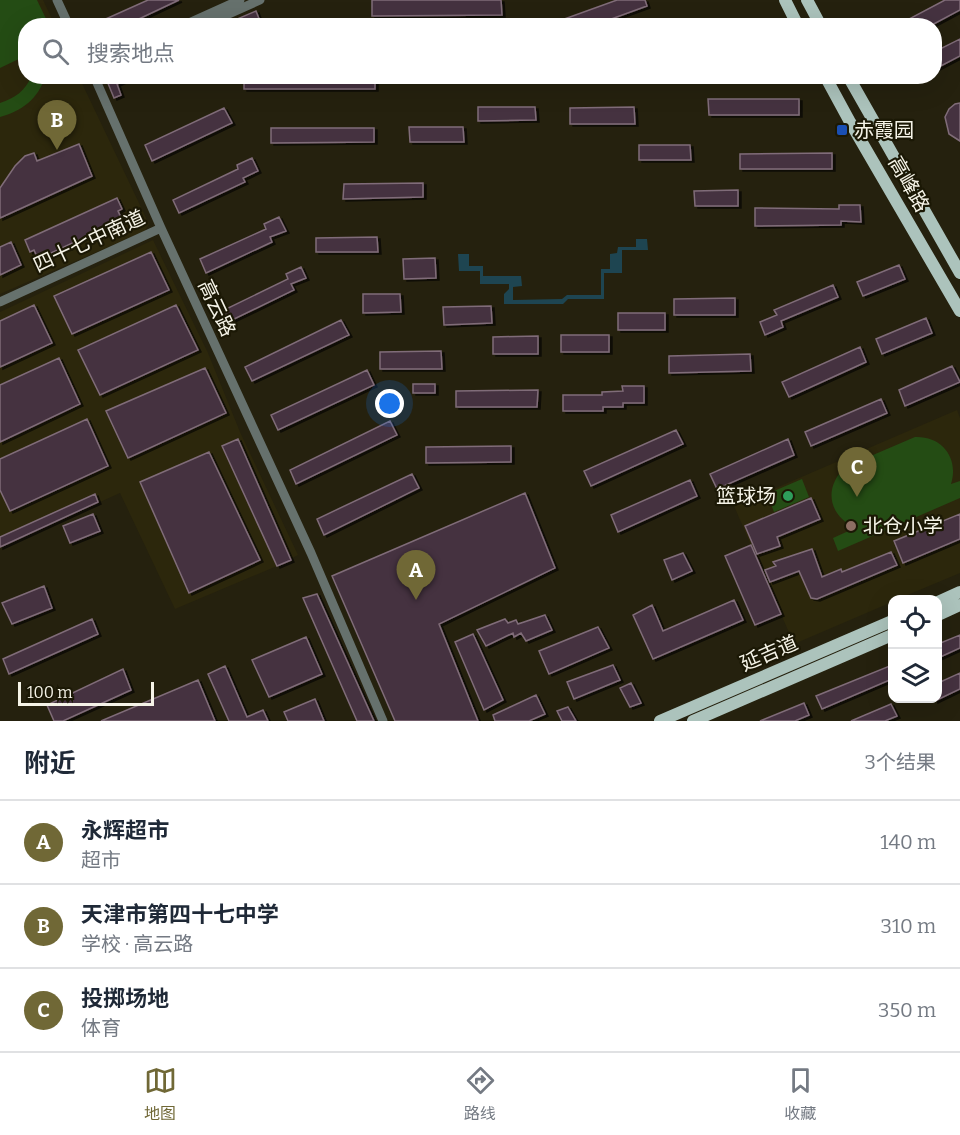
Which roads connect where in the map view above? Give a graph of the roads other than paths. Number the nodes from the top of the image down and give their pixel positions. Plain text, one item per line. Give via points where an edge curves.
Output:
1 (57, 0) edge
2 (240, 0) edge
3 (260, 0) edge
4 (785, 0) edge
5 (807, 0) edge
6 (65, 18) edge
7 (200, 18) edge
8 (220, 18) edge
9 (794, 18) edge
10 (817, 18) edge
11 (97, 84) edge
12 (829, 84) edge
13 (853, 84) edge
14 (160, 228) junction
15 (960, 273) edge
16 (0, 302) edge
17 (960, 311) edge
18 (960, 592) edge
19 (942, 600) edge
20 (960, 605) edge
21 (942, 613) edge
22 (888, 623) edge
23 (888, 636) edge
24 (383, 721) edge
25 (660, 721) edge
26 (693, 721) edge

1 - 6 street
2 - 7 street
3 - 8 street
4 - 9 main road
5 - 10 main road
11 - 14 street, 高云路
12 - 17 main road, 高峰路
13 - 15 main road, 高峰路
14 - 16 street, 四十七中南道
14 - 24 street, 高云路 via 311,553
18 - 19 main road
20 - 21 main road
22 - 25 main road, 延吉道
23 - 26 main road, 延吉道

